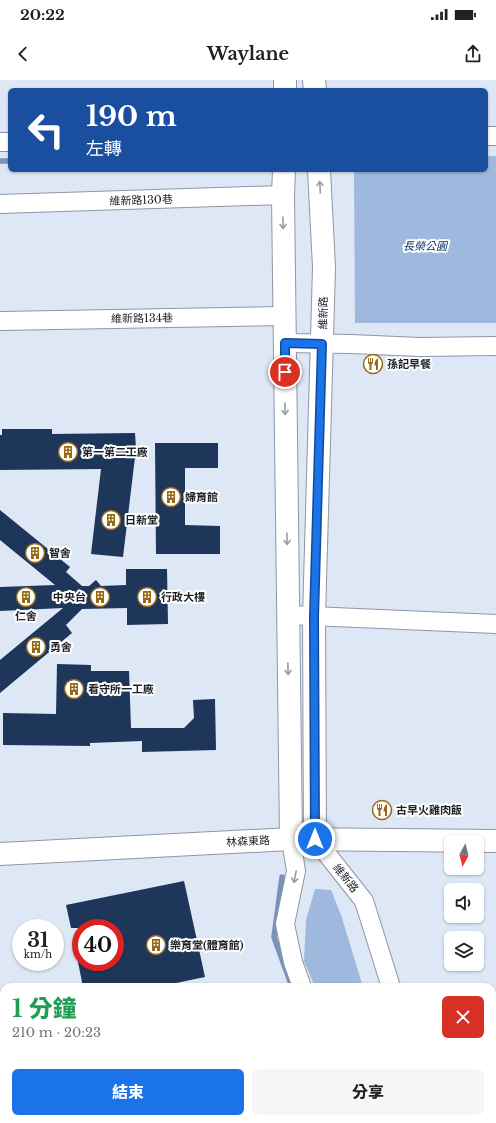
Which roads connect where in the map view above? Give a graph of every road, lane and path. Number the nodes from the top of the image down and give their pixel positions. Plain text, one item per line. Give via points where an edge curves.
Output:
1 (284, 172) edge
2 (319, 172) edge
3 (283, 195) junction
4 (0, 204) edge
5 (284, 316) junction
6 (0, 321) edge
7 (285, 343) junction
8 (322, 344) junction
9 (496, 346) edge
10 (288, 616) junction
11 (314, 617) junction
12 (496, 624) edge
13 (291, 839) junction
14 (315, 839) junction
15 (496, 841) edge
16 (0, 854) edge
17 (301, 983) edge
18 (390, 983) edge

1 - 3 street
8 -> 2 street, 維新路 via 324,268
3 - 4 street, 維新路130巷
3 -> 5 street
5 - 6 street, 維新路134巷
5 - 7 street
7 - 8 street
7 -> 10 street
8 - 9 street
8 - 11 street, 維新路
10 - 11 street
10 -> 13 street
11 - 12 street
11 - 14 street, 維新路
13 - 14 street, 林森東路
13 - 16 street, 林森東路
13 -> 17 street via 296,871 285,924
14 - 15 street, 林森東路
14 - 18 street, 維新路 via 364,901

